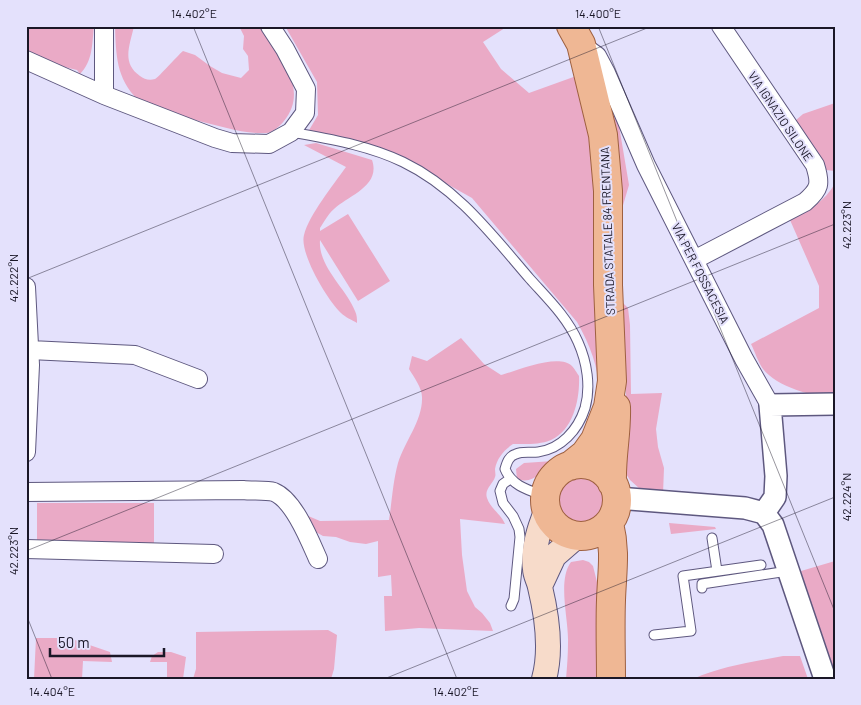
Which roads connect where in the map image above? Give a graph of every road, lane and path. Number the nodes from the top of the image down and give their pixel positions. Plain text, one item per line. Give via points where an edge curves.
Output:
1 (104, 26) edge
2 (270, 26) edge
3 (721, 26) edge
4 (576, 35) edge
5 (26, 60) edge
6 (104, 95) junction
7 (291, 132) junction
8 (694, 260) junction
9 (26, 287) edge
10 (29, 360) edge
11 (198, 379) dead end
12 (612, 381) junction
13 (835, 404) edge
14 (770, 405) junction
15 (26, 452) edge
16 (570, 466) junction
17 (510, 479) junction
18 (26, 492) edge
19 (546, 504) junction
20 (754, 511) junction
21 (600, 515) junction
22 (712, 538) dead end
23 (26, 549) edge
24 (214, 554) dead end
25 (318, 560) dead end
26 (761, 565) dead end
27 (716, 571) junction
28 (789, 571) junction
29 (540, 586) junction
30 (702, 588) dead end
31 (511, 606) dead end
32 (654, 636) dead end
33 (544, 679) edge
34 (611, 679) edge
35 (826, 679) edge

1 - 6 street
2 - 7 street via 306,89 305,113
3 - 8 street, VIA IGNAZIO SILONE via 815,165 819,186 805,202
4 - 8 street, VIA PER FOSSACESIA via 597,56 606,73 646,165
4 - 12 main road, STRADA STATALE 84 FRENTANA via 603,135 608,191
5 - 6 street
6 - 7 street via 232,144 269,144
7 - 17 lane via 376,151 404,162 448,189 478,218 565,319 583,356 588,385 584,410 576,428 561,443 545,451 516,453 509,458 505,469
8 - 14 street, VIA PER FOSSACESIA
9 - 10 street
10 - 11 street via 135,355
10 - 15 street
12 - 16 main road, STRADA STATALE 84 FRENTANA via 608,407 595,440
12 - 21 main road, STRADA STATALE 84 FRENTANA via 616,418 611,464
13 - 14 street
14 - 20 street, VIA PER FOSSACESIA via 775,497
16 - 19 main road via 552,478 546,488
16 - 21 main road via 581,464 602,471
17 - 19 lane
17 - 31 lane via 502,484 500,490 520,537
18 - 25 street via 274,492 299,518
19 - 21 main road via 550,520 562,531
19 - 29 main road via 535,561
20 - 21 street via 645,499
20 - 28 street via 773,525
21 - 29 main road via 554,556
21 - 34 main road, STRADA STATALE 84 FRENTANA via 614,541
22 - 27 lane
23 - 24 street
26 - 27 lane
27 - 32 lane via 684,576 691,631
28 - 30 lane via 702,584
28 - 35 street
29 - 33 main road via 548,629

